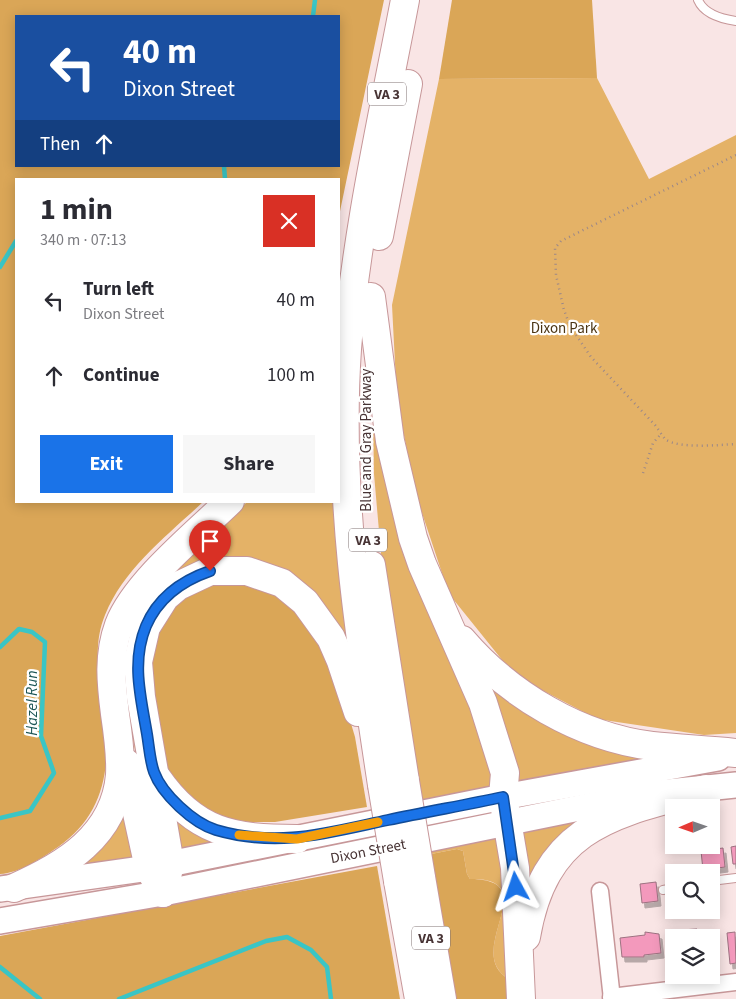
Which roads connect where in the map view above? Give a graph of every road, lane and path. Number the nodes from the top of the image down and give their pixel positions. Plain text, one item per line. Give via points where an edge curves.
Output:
1 (405, 0) edge
2 (424, 0) edge
3 (698, 0) edge
4 (736, 21) edge
5 (736, 155) edge
6 (369, 189) junction
7 (370, 297) junction
8 (340, 303) edge
9 (661, 434) junction
10 (736, 444) edge
11 (643, 473) dead end
12 (228, 503) edge
13 (448, 622) junction
14 (117, 728) junction
15 (736, 754) edge
16 (154, 772) junction
17 (393, 783) junction
18 (736, 785) edge
19 (706, 789) junction
20 (505, 810) junction
21 (297, 839) junction
22 (160, 866) junction
23 (736, 878) edge
24 (410, 879) junction
25 (720, 880) edge
26 (7, 889) edge
27 (600, 891) dead end
28 (163, 893) junction
29 (0, 921) edge
30 (521, 988) edge
31 (731, 988) edge
32 (612, 998) edge
33 (420, 999) edge
34 (442, 999) edge

1 - 6 highway, Blue and Gray Parkway / VA 3
2 - 7 highway, Blue and Gray Parkway / VA 3
3 - 4 lane via 717,17
5 - 9 path via 582,229 555,248 559,293 570,326 591,357
6 - 8 highway
6 - 17 highway, Blue and Gray Parkway / VA 3 via 353,288 347,351 345,478 354,591
7 - 13 highway via 399,486 422,564
7 - 17 highway, Blue and Gray Parkway / VA 3 via 364,404 365,508
9 - 10 path via 670,443 681,445
9 - 11 path via 653,443
12 - 14 highway via 139,590 129,604 113,644 110,670
13 - 15 highway via 482,661 506,682 578,725 652,746
13 - 20 highway via 493,730 505,773
14 - 22 highway
14 - 26 highway via 120,776 109,813 97,832 71,858 51,872
15 - 20 main road, Dixon Street via 680,763
16 - 17 highway via 138,682 138,662 146,627 154,611 178,586 210,571 228,570 247,571 282,583 295,591 318,617 341,661
16 - 21 highway via 182,809 214,829 242,836
16 - 22 highway
17 - 24 highway, Blue and Gray Parkway / VA 3, bridge
18 - 19 main road, Dixon Street
19 - 20 main road, Dixon Street
19 - 30 highway via 619,813 591,827 568,846 547,874 534,905 526,933
20 - 21 main road, Dixon Street
20 - 28 main road, Dixon Street
20 - 30 highway via 515,868
21 - 22 main road, Dixon Street
22 - 26 main road, Dixon Street
22 - 28 highway
23 - 25 lane
24 - 33 highway, Blue and Gray Parkway / VA 3
24 - 34 highway, Blue and Gray Parkway / VA 3
27 - 32 street
28 - 29 main road, Dixon Street
31 - 32 street

